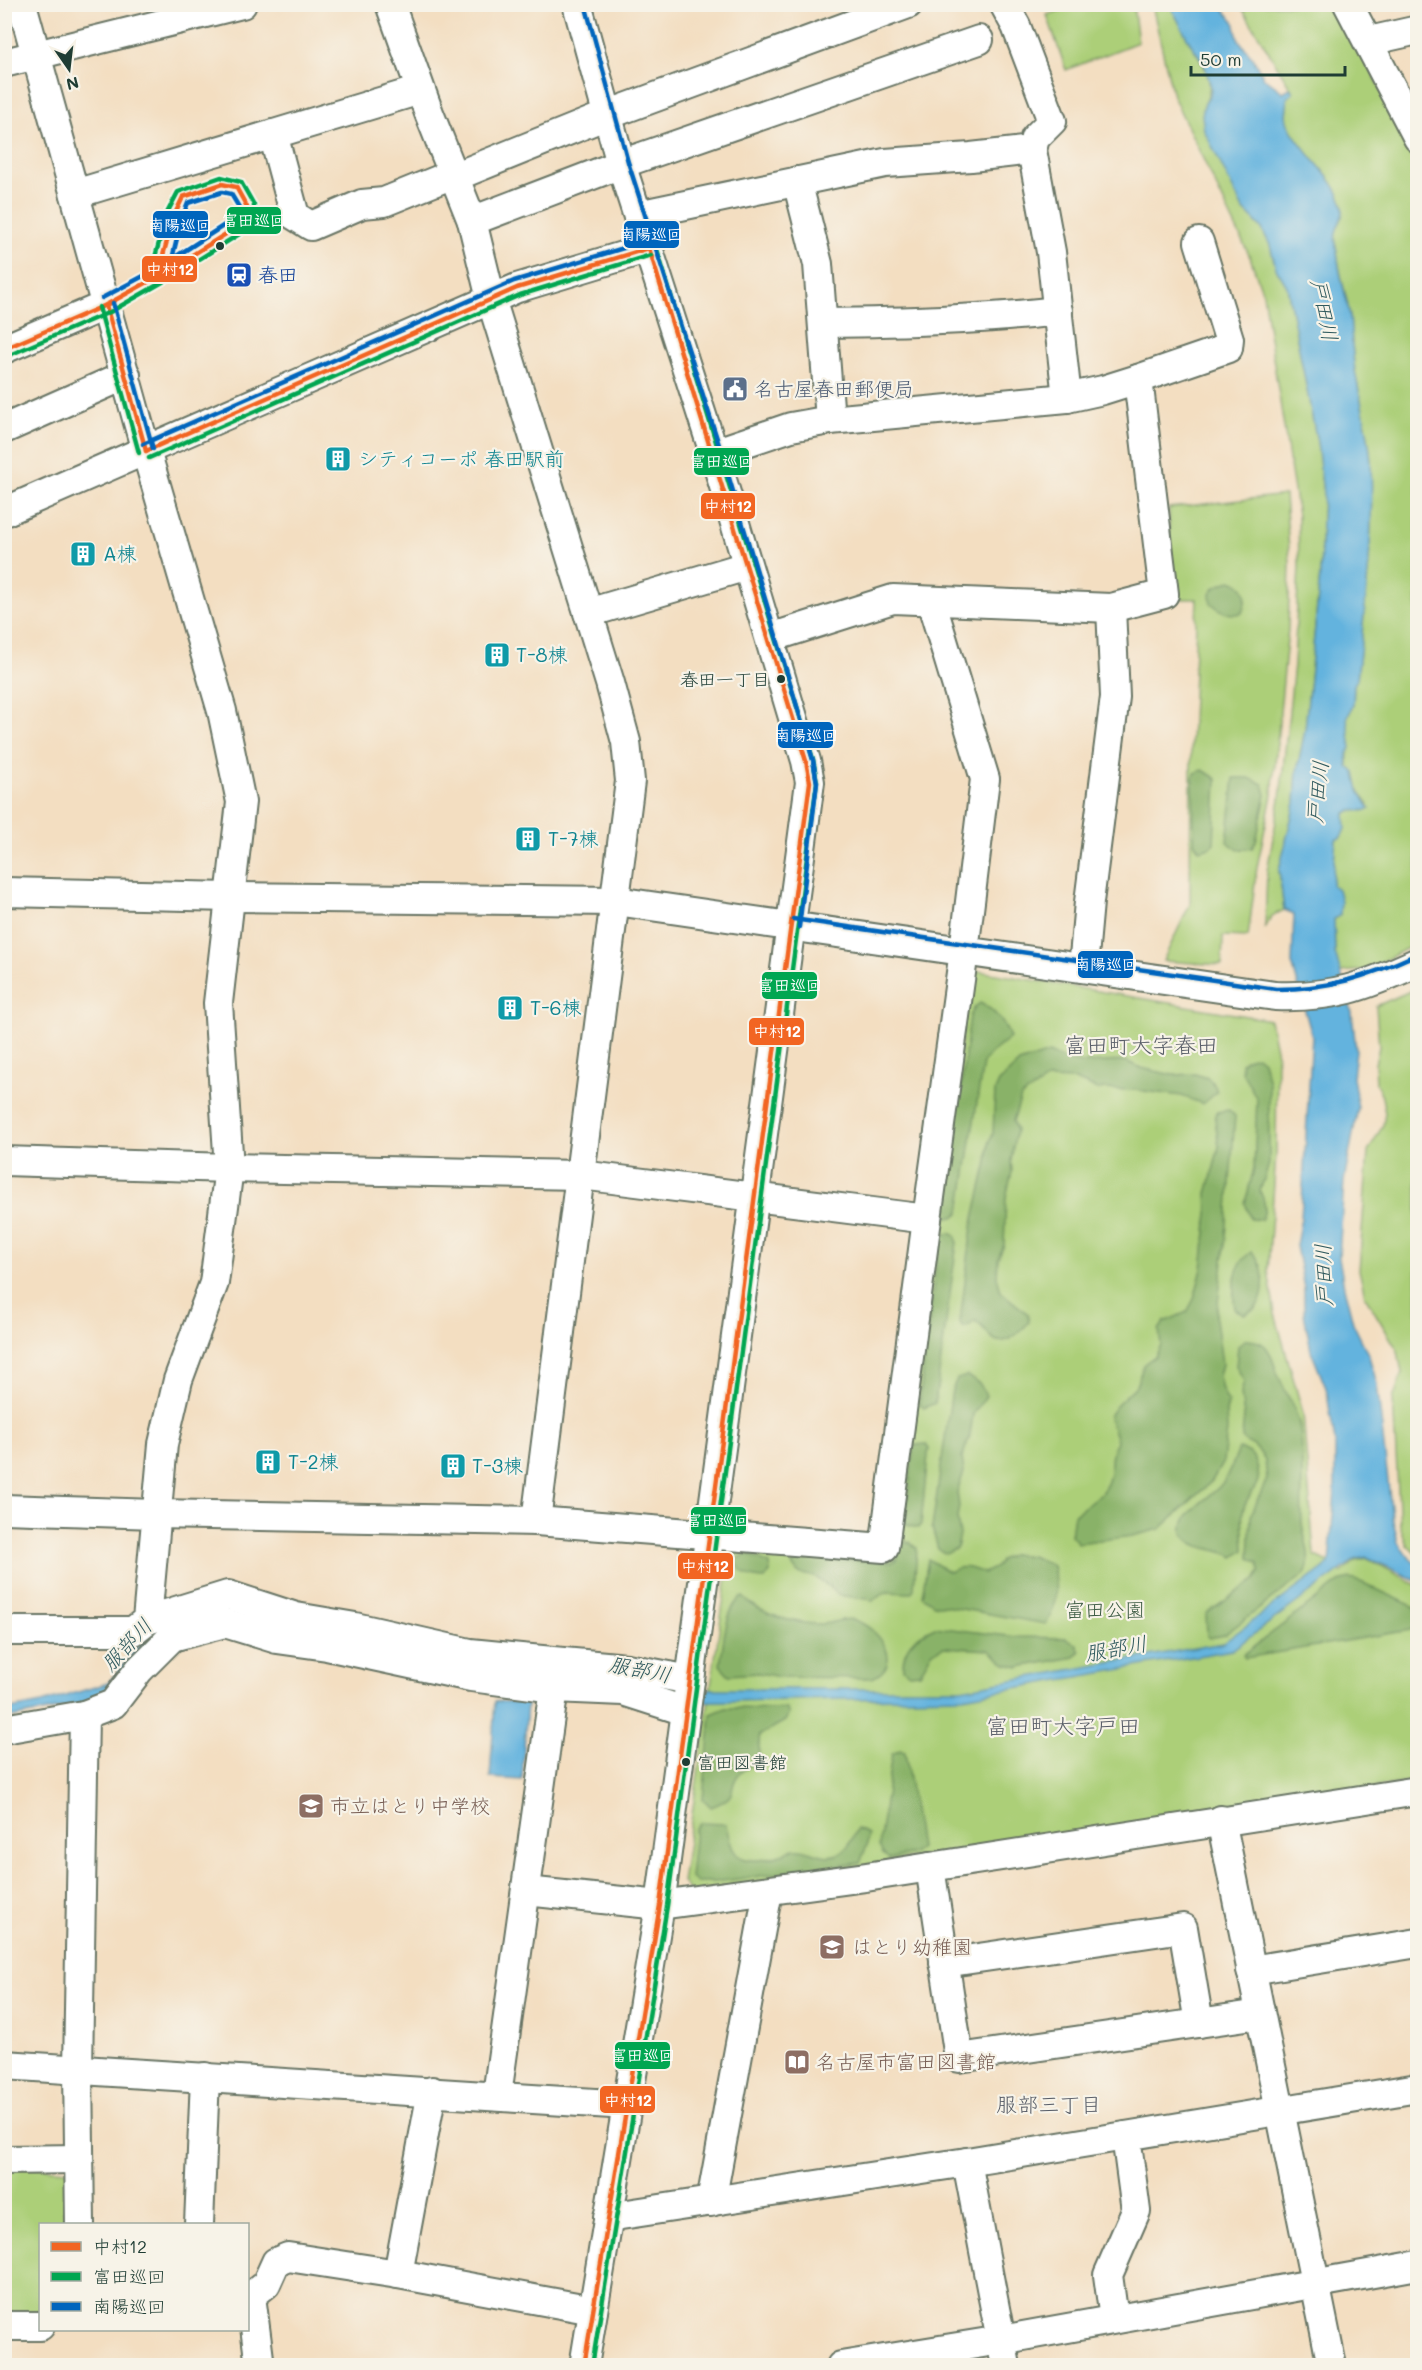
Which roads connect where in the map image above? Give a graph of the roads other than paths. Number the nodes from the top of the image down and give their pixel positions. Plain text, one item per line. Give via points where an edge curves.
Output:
1 (22, 4) edge
2 (242, 4) edge
3 (390, 4) edge
4 (577, 4) edge
5 (908, 4) edge
6 (1005, 4) edge
7 (1348, 4) edge
8 (1418, 30) edge
9 (979, 39) dead end
10 (1369, 41) junction
11 (35, 54) junction
12 (4, 63) edge
13 (420, 90) junction
14 (607, 114) junction
15 (273, 134) junction
16 (1418, 138) edge
17 (1032, 150) junction
18 (621, 164) junction
19 (453, 176) junction
20 (797, 181) junction
21 (75, 194) junction
22 (638, 215) junction
23 (471, 221) junction
24 (1199, 242) dead end
25 (649, 248) junction
26 (491, 299) junction
27 (106, 305) junction
28 (1058, 311) junction
29 (824, 323) junction
30 (4, 349) edge
31 (126, 375) junction
32 (1138, 379) junction
33 (1067, 398) junction
34 (830, 420) junction
35 (4, 429) edge
36 (146, 452) junction
37 (714, 453) junction
38 (4, 512) edge
39 (747, 566) junction
40 (931, 601) junction
41 (1111, 608) junction
42 (588, 613) junction
43 (770, 638) junction
44 (4, 892) edge
45 (231, 897) junction
46 (616, 901) junction
47 (792, 926) junction
48 (964, 951) junction
49 (1418, 962) edge
50 (1083, 968) junction
51 (4, 1161) edge
52 (229, 1168) junction
53 (581, 1175) junction
54 (755, 1197) junction
55 (927, 1219) junction
56 (4, 1509) edge
57 (156, 1514) junction
58 (536, 1521) junction
59 (711, 1535) junction
60 (162, 1626) junction
61 (4, 1631) edge
62 (554, 1688) junction
63 (687, 1698) junction
64 (84, 1715) junction
65 (4, 1729) edge
66 (1418, 1791) edge
67 (1221, 1821) junction
68 (930, 1867) junction
69 (526, 1891) junction
70 (768, 1891) junction
71 (660, 1905) junction
72 (1418, 1943) edge
73 (944, 1964) junction
74 (1251, 1970) junction
75 (1260, 2014) junction
76 (1199, 2023) junction
77 (4, 2065) edge
78 (78, 2069) junction
79 (206, 2077) junction
80 (1418, 2088) edge
81 (432, 2091) junction
82 (497, 2095) junction
83 (627, 2105) junction
84 (1280, 2111) junction
85 (1126, 2136) junction
86 (79, 2159) junction
87 (4, 2160) edge
88 (967, 2162) junction
89 (711, 2202) junction
90 (608, 2217) junction
91 (80, 2223) edge
92 (199, 2223) edge
93 (1418, 2265) edge
94 (398, 2274) junction
95 (1315, 2283) junction
96 (249, 2296) edge
97 (593, 2310) junction
98 (1114, 2319) junction
99 (4, 2326) edge
100 (39, 2326) edge
101 (1003, 2353) edge
102 (260, 2366) edge
103 (584, 2366) edge
104 (841, 2366) edge
105 (1332, 2366) edge

1 - 11 street
2 - 11 street
3 - 13 street
4 - 14 street
5 - 14 street
6 - 17 street via 1052,122 1035,138
7 - 10 street
8 - 10 street
9 - 18 street
10 - 16 street
11 - 12 street
11 - 21 street
13 - 15 street
13 - 19 street
14 - 18 street
14 - 19 street
15 - 19 street via 295,216 311,226 362,204 384,202
15 - 21 street
17 - 20 street via 885,163
17 - 28 street
18 - 22 street
18 - 23 street
19 - 23 street
20 - 22 street
20 - 29 street via 818,264
21 - 27 street
22 - 25 street
23 - 26 street
24 - 32 street via 1229,339 1228,348
25 - 26 street
25 - 37 street
26 - 36 street
26 - 42 street
27 - 30 street
27 - 31 street
28 - 29 street via 907,322
28 - 33 street
29 - 34 street
31 - 35 street
31 - 36 street
32 - 33 street
32 - 41 street via 1164,594
33 - 34 street
34 - 37 street via 791,427
36 - 38 street
36 - 45 street via 222,711 242,802
37 - 39 street
39 - 42 street
39 - 43 street
40 - 41 street
40 - 43 street via 893,600
40 - 48 street via 985,779
41 - 50 street via 1114,698
42 - 46 street via 626,742 630,781
43 - 47 street via 810,782
44 - 45 street
45 - 46 street
45 - 52 street via 218,1003
46 - 47 street
46 - 53 street
47 - 48 street
47 - 54 street
48 - 50 street
48 - 55 street
49 - 50 street via 1371,983 1307,997 1275,996
51 - 52 street
52 - 53 street
52 - 57 street via 214,1283 178,1380 162,1444
53 - 54 street
53 - 58 street
54 - 55 street
54 - 59 street
55 - 59 street via 884,1548
56 - 57 street
57 - 58 street
57 - 60 street
58 - 59 street
59 - 63 street
60 - 61 street via 133,1631
60 - 62 street via 225,1623 277,1639 471,1677
60 - 63 street via 228,1595 296,1617 355,1626 470,1653 627,1668
60 - 64 street via 139,1671 113,1704
62 - 63 street
62 - 69 street
63 - 71 street
64 - 65 street
64 - 78 street
66 - 67 street
67 - 68 street
67 - 74 street
68 - 70 street
68 - 73 street
69 - 71 street
69 - 82 street
70 - 71 street
70 - 89 street
71 - 83 street
72 - 74 street
73 - 76 street via 959,2058
73 - 76 street via 1183,1928
74 - 75 street
75 - 76 street
75 - 84 street
77 - 78 street
78 - 79 street
78 - 86 street
79 - 81 street
79 - 92 street
80 - 84 street
81 - 82 street
81 - 94 street
82 - 83 street
83 - 90 street
84 - 85 street
84 - 95 street
85 - 88 street
85 - 98 street via 1136,2211 1108,2274
86 - 87 street
86 - 91 street
88 - 89 street
88 - 101 street
89 - 90 street
90 - 97 street
93 - 95 street
94 - 96 street via 288,2257 276,2262 266,2284
94 - 97 street
95 - 98 street
95 - 105 street
96 - 102 street
97 - 103 street
98 - 101 street
99 - 100 street
101 - 104 street

